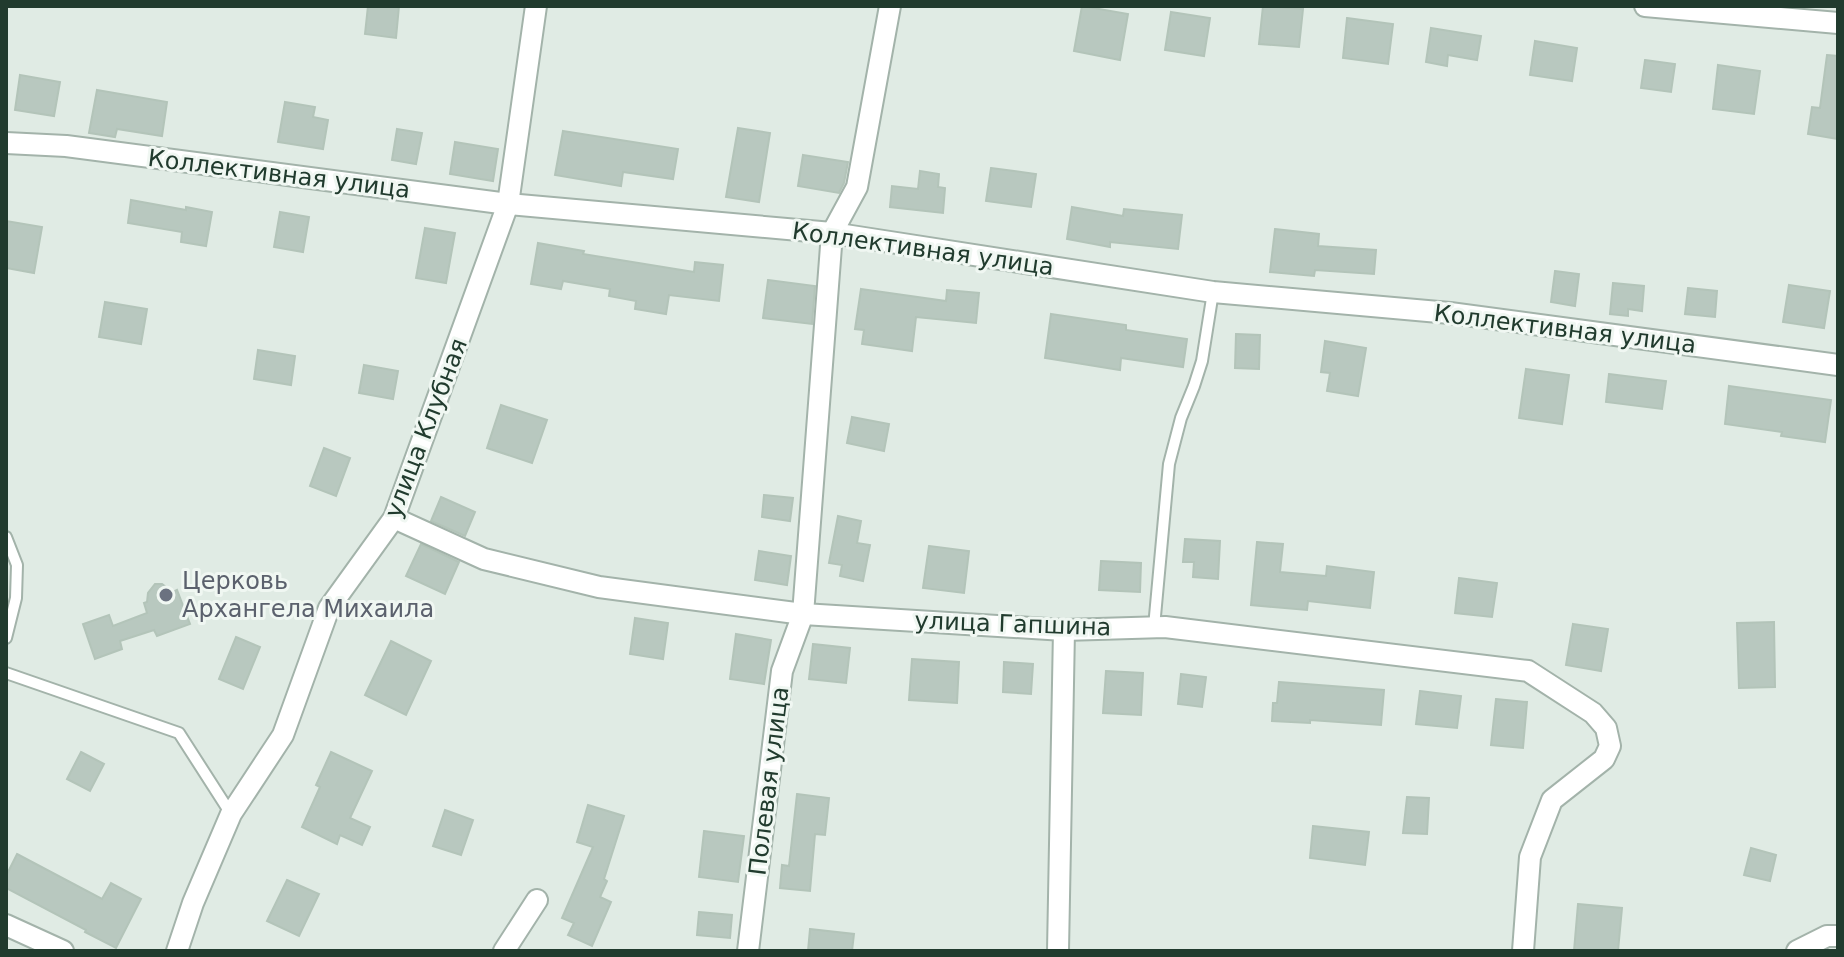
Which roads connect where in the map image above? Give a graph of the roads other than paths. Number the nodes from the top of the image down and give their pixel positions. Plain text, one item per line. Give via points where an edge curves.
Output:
1 (536, 6) edge
2 (890, 6) edge
3 (1645, 6) edge
4 (1838, 23) edge
5 (6, 143) edge
6 (508, 204) junction
7 (832, 233) junction
8 (1213, 292) junction
9 (1838, 365) edge
10 (394, 518) junction
11 (6, 537) edge
12 (803, 614) junction
13 (1154, 627) junction
14 (1064, 630) junction
15 (6, 638) edge
16 (6, 673) edge
17 (231, 814) junction
18 (537, 900) dead end
19 (6, 925) edge
20 (1838, 936) edge
21 (63, 951) edge
22 (177, 951) edge
23 (504, 951) edge
24 (748, 951) edge
25 (1058, 951) edge
26 (1523, 951) edge
27 (1797, 951) edge

1 - 6 street, улица Клубная
2 - 7 street via 857,187
3 - 4 street
5 - 6 street, Коллективная улица via 66,146
6 - 7 street, Коллективная улица
6 - 10 street, улица Клубная
7 - 8 street, Коллективная улица
7 - 12 street, Полевая улица
8 - 9 street, Коллективная улица via 1450,313
8 - 13 lane via 1202,361 1169,464
10 - 12 street, улица Гапшина via 484,559 599,587
10 - 17 street, улица Клубная via 329,608 283,735
11 - 15 lane via 17,576
12 - 14 street, улица Гапшина
12 - 24 street, Полевая улица via 782,671
13 - 14 street, улица Гапшина
13 - 26 street, улица Гапшина via 1528,671 1593,713 1606,728 1610,746 1604,759 1552,800 1530,857
14 - 25 street
16 - 17 lane via 179,733
17 - 22 street, улица Клубная
18 - 23 street
19 - 21 street
20 - 27 street

